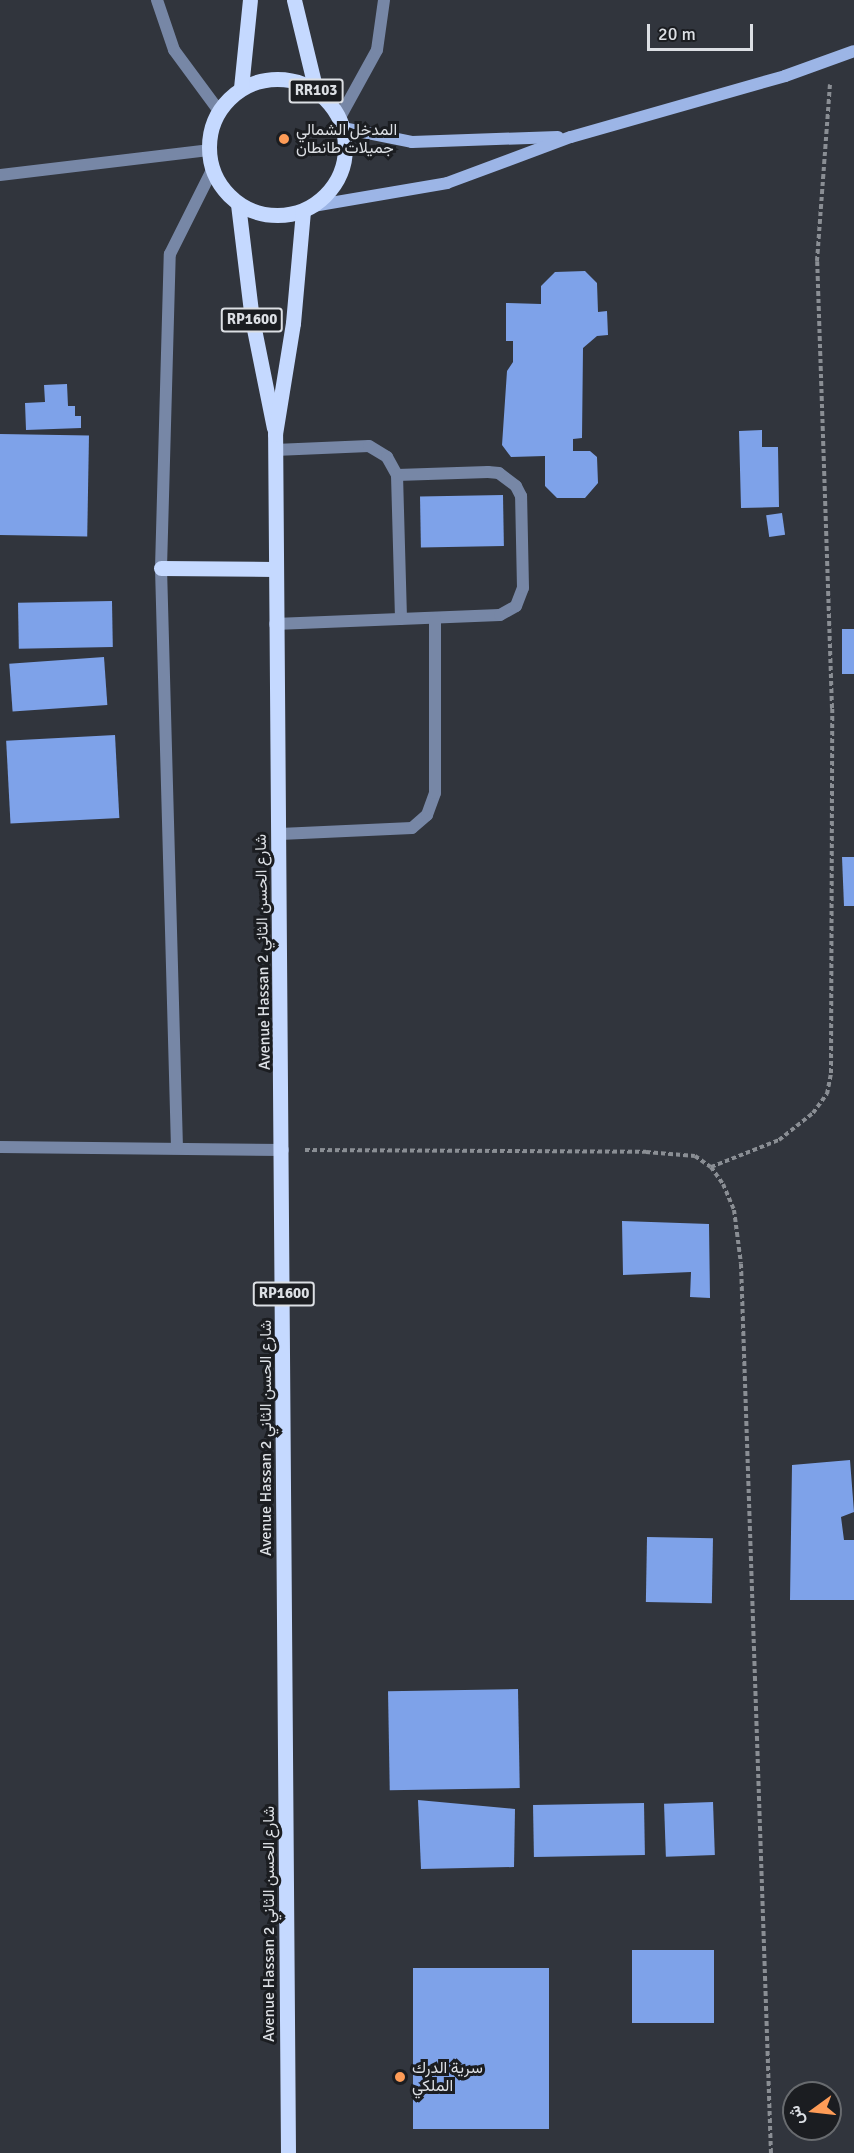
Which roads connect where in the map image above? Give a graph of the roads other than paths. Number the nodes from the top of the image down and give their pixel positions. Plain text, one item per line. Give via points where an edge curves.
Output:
1 (157, 0) edge
2 (250, 0) edge
3 (294, 0) edge
4 (384, 0) edge
5 (854, 51) edge
6 (241, 88) junction
7 (316, 91) junction
8 (219, 111) junction
9 (341, 123) junction
10 (571, 137) junction
11 (209, 150) junction
12 (212, 170) junction
13 (0, 175) edge
14 (238, 204) junction
15 (308, 208) junction
16 (275, 434) junction
17 (275, 450) junction
18 (397, 476) junction
19 (161, 568) junction
20 (274, 569) junction
21 (435, 618) junction
22 (401, 619) junction
23 (275, 624) junction
24 (280, 834) junction
25 (0, 1147) edge
26 (177, 1148) junction
27 (283, 1150) junction
28 (288, 2153) edge

1 - 8 street via 174,50
2 - 6 main road
3 - 7 main road, RR103
4 - 9 street via 377,50
5 - 10 main road
6 - 7 main road, RR103 via 280,78
6 - 8 main road
7 - 9 main road, RR103
8 - 11 main road
9 - 10 main road via 412,142
9 - 15 main road via 341,172
10 - 15 main road via 415,192
11 - 12 main road
11 - 13 street
12 - 14 main road
12 - 19 street via 170,254
14 - 15 main road via 280,216
14 - 16 main road, Avenue Hassan 2 شارع الحسن الثاني / RP1600 via 252,319
15 - 16 main road, Avenue Hassan 2 شارع الحسن الثاني / RP1600
16 - 17 main road, Avenue Hassan 2 شارع الحسن الثاني / RP1600
17 - 18 street via 369,446 387,457
17 - 20 main road, Avenue Hassan 2 شارع الحسن الثاني / RP1600
18 - 21 street via 499,474 521,495 523,588 516,606 500,615
18 - 22 street
19 - 20 main road
19 - 26 street
20 - 23 main road, Avenue Hassan 2 شارع الحسن الثاني / RP1600
21 - 22 street
21 - 24 street via 435,794 427,815 412,828
22 - 23 street
23 - 24 main road, Avenue Hassan 2 شارع الحسن الثاني / RP1600
24 - 27 main road, Avenue Hassan 2 شارع الحسن الثاني / RP1600
25 - 26 street
26 - 27 street
27 - 28 main road, Avenue Hassan 2 شارع الحسن الثاني / RP1600

